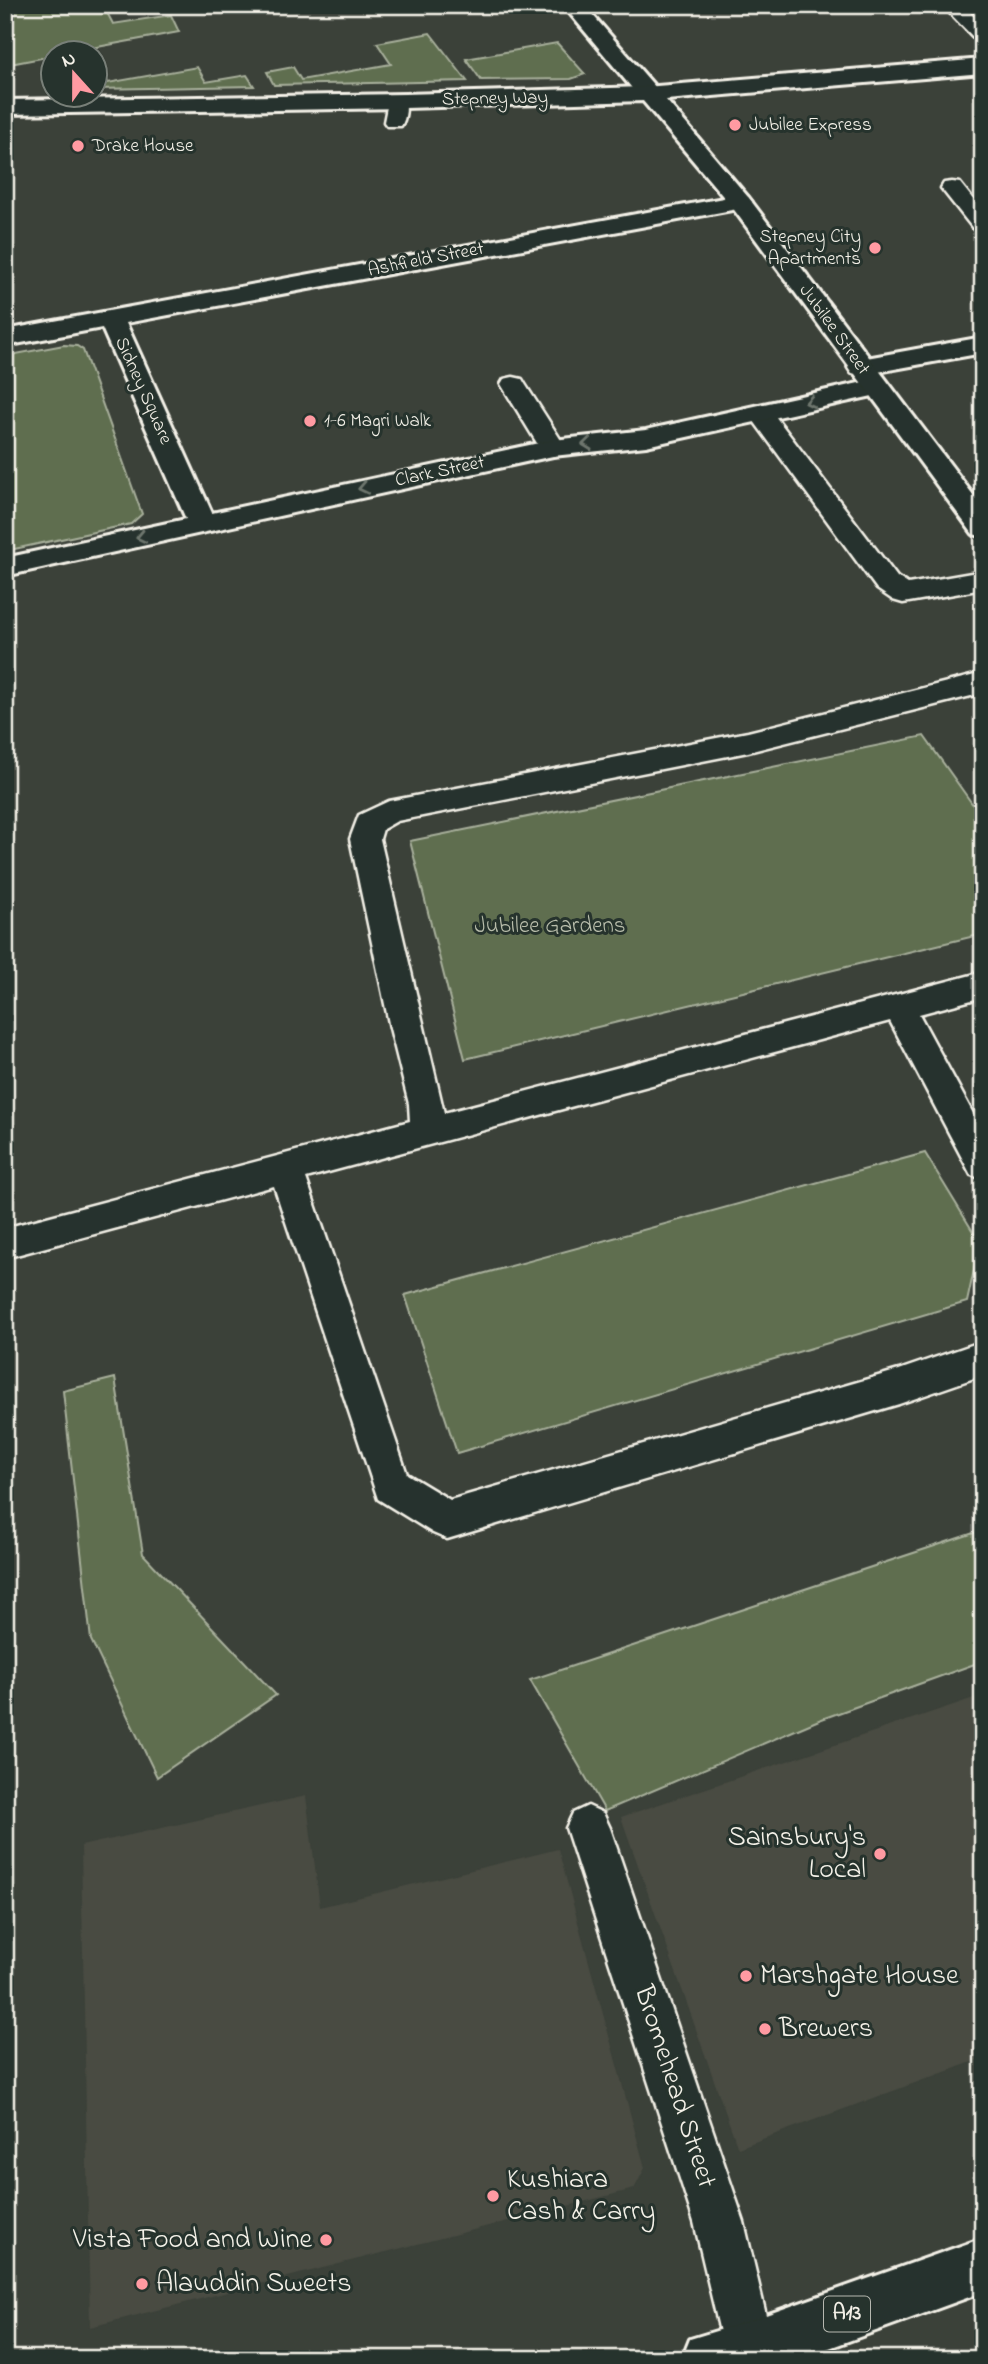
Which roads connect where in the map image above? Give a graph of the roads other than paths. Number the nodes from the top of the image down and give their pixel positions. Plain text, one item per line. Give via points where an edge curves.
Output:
1 (573, 5) edge
2 (951, 5) edge
3 (983, 36) edge
4 (983, 66) edge
5 (649, 94) junction
6 (5, 107) edge
7 (952, 188) dead end
8 (740, 202) junction
9 (983, 226) edge
10 (111, 319) junction
11 (5, 338) edge
12 (983, 345) edge
13 (869, 377) junction
14 (513, 384) dead end
15 (760, 413) junction
16 (553, 448) junction
17 (202, 523) junction
18 (983, 528) edge
19 (5, 567) edge
20 (983, 580) edge
21 (983, 683) edge
22 (983, 984) edge
23 (899, 1007) junction
24 (428, 1130) junction
25 (983, 1165) edge
26 (286, 1168) junction
27 (5, 1243) edge
28 (983, 1358) edge
29 (588, 1828) dead end
30 (983, 2265) edge
31 (737, 2356) edge

1 - 5 main road, Jubilee Street
2 - 3 lane
4 - 5 main road, Stepney Way
5 - 6 main road, Stepney Way via 395,111
5 - 8 main road, Jubilee Street
7 - 9 lane
8 - 10 main road, Ashfield Street
8 - 13 main road, Jubilee Street
10 - 11 main road, Sidney Square
10 - 17 main road, Sidney Square
12 - 13 main road, Clark Street
13 -> 15 main road, Clark Street
13 - 18 main road, Jubilee Street
14 - 16 lane
15 -> 16 main road, Clark Street via 646,438
15 - 20 lane via 887,583 903,594
16 -> 17 main road, Clark Street
17 -> 19 main road, Clark Street
21 - 24 lane via 748,742 389,812 370,823 365,839 426,1104
22 - 23 lane
23 - 24 lane
23 - 25 lane
24 - 26 lane
26 - 27 lane
26 - 28 lane via 392,1486 447,1520
29 - 31 lane, Bromehead Street via 719,2222
30 - 31 main road, A13

